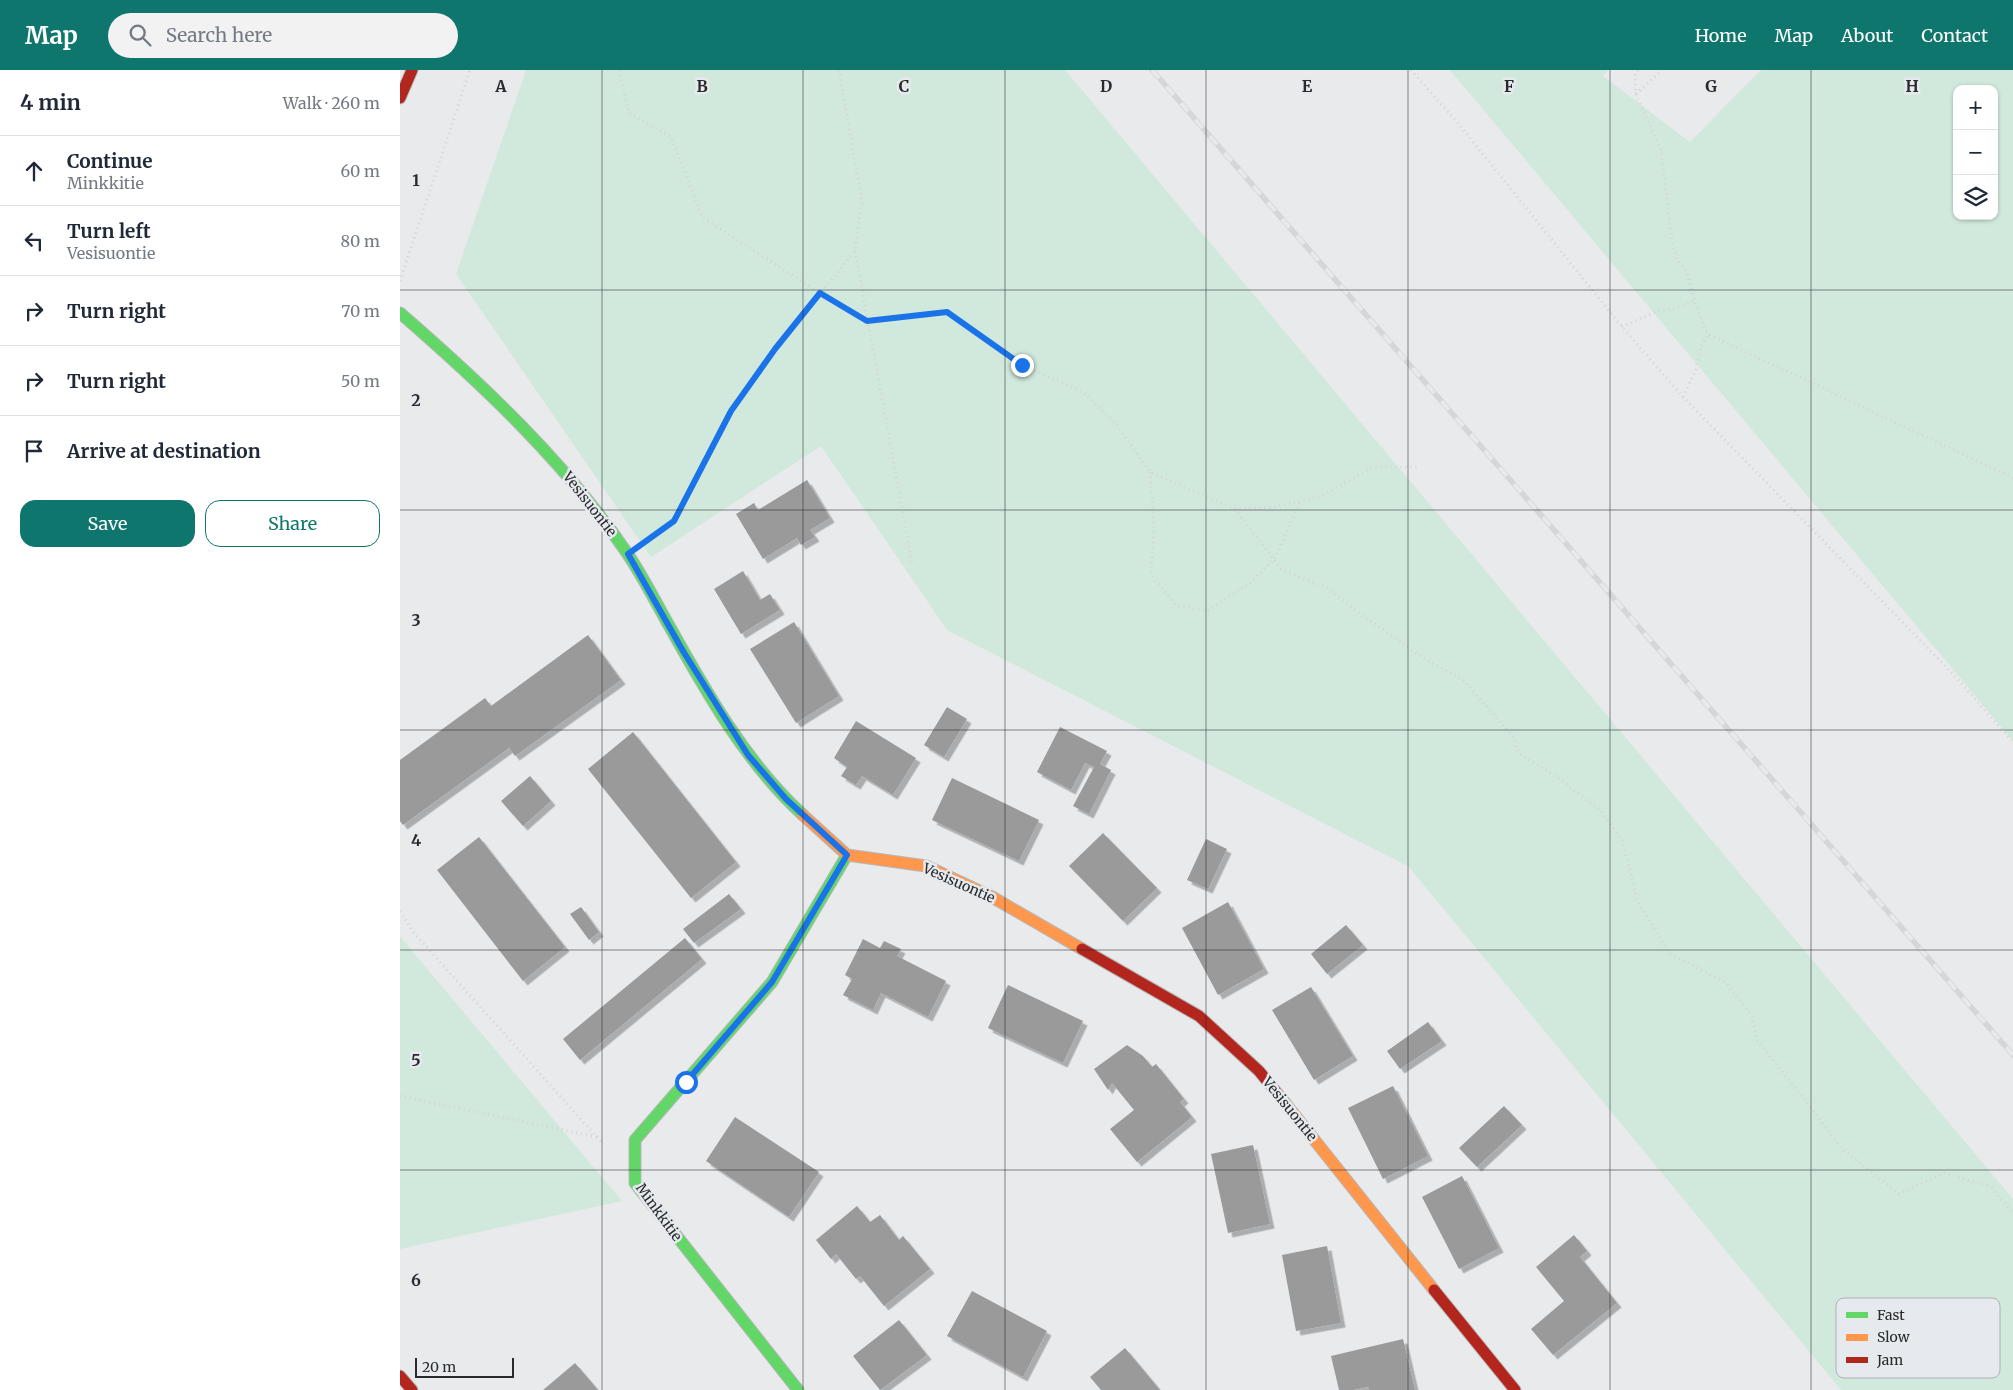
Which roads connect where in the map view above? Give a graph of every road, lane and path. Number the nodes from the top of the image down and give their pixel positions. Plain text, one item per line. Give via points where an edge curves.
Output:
1 (412, 70) edge
2 (470, 70) edge
3 (619, 70) edge
4 (839, 70) edge
5 (1411, 70) edge
6 (1638, 70) edge
7 (1662, 70) edge
8 (1636, 94) junction
9 (400, 98) edge
10 (854, 251) junction
11 (400, 281) edge
12 (820, 293) junction
13 (1695, 301) junction
14 (400, 313) edge
15 (867, 321) junction
16 (1622, 326) junction
17 (1708, 334) junction
18 (1683, 397) junction
19 (1418, 467) dead end
20 (1150, 472) junction
21 (2013, 478) edge
22 (1300, 501) junction
23 (1235, 510) junction
24 (628, 554) junction
25 (1274, 560) junction
26 (912, 564) dead end
27 (2013, 742) edge
28 (847, 855) junction
29 (400, 912) edge
30 (400, 1096) edge
31 (597, 1137) junction
32 (604, 1144) dead end
33 (2013, 1213) edge
34 (400, 1376) edge
35 (412, 1390) edge
36 (798, 1390) edge
37 (1515, 1390) edge

1 - 9 street
2 - 11 path
3 - 12 path via 629,113 671,138 703,218
4 - 10 path via 862,202
5 - 16 path
6 - 8 path via 1635,75
7 - 8 path
8 - 13 path via 1661,150 1672,242 1677,259 1686,271
10 - 12 path
10 - 15 path
12 - 15 path
12 - 24 path via 731,411 674,521
13 - 16 path via 1657,311
13 - 17 path
14 - 24 street, Vesisuontie via 468,372 571,478
15 - 20 path via 947,312 1022,365 1083,392 1116,424
15 - 26 path
16 - 18 path
17 - 18 path
17 - 21 path
18 - 27 path via 1953,674
19 - 22 path via 1373,467 1322,496
20 - 23 path
20 - 25 path via 1154,525 1151,575 1176,605 1206,611 1249,584
22 - 23 path via 1275,508
22 - 25 path
23 - 25 path
24 - 28 street, Vesisuontie via 748,755 786,799
25 - 33 path via 1281,569 1328,588 1416,654 1463,680 1513,736 1518,754 1553,774 1600,811 1622,840 1637,900 1670,954 1725,982 1752,1016 1757,1040 1841,1148 1899,1194 1944,1173 1991,1187
28 - 36 street, Minkkitie via 772,982 635,1140 635,1183
28 - 37 street, Vesisuontie via 926,866 1000,901 1200,1016 1259,1071
29 - 31 path via 414,933
30 - 31 path
31 - 32 path
34 - 35 street

